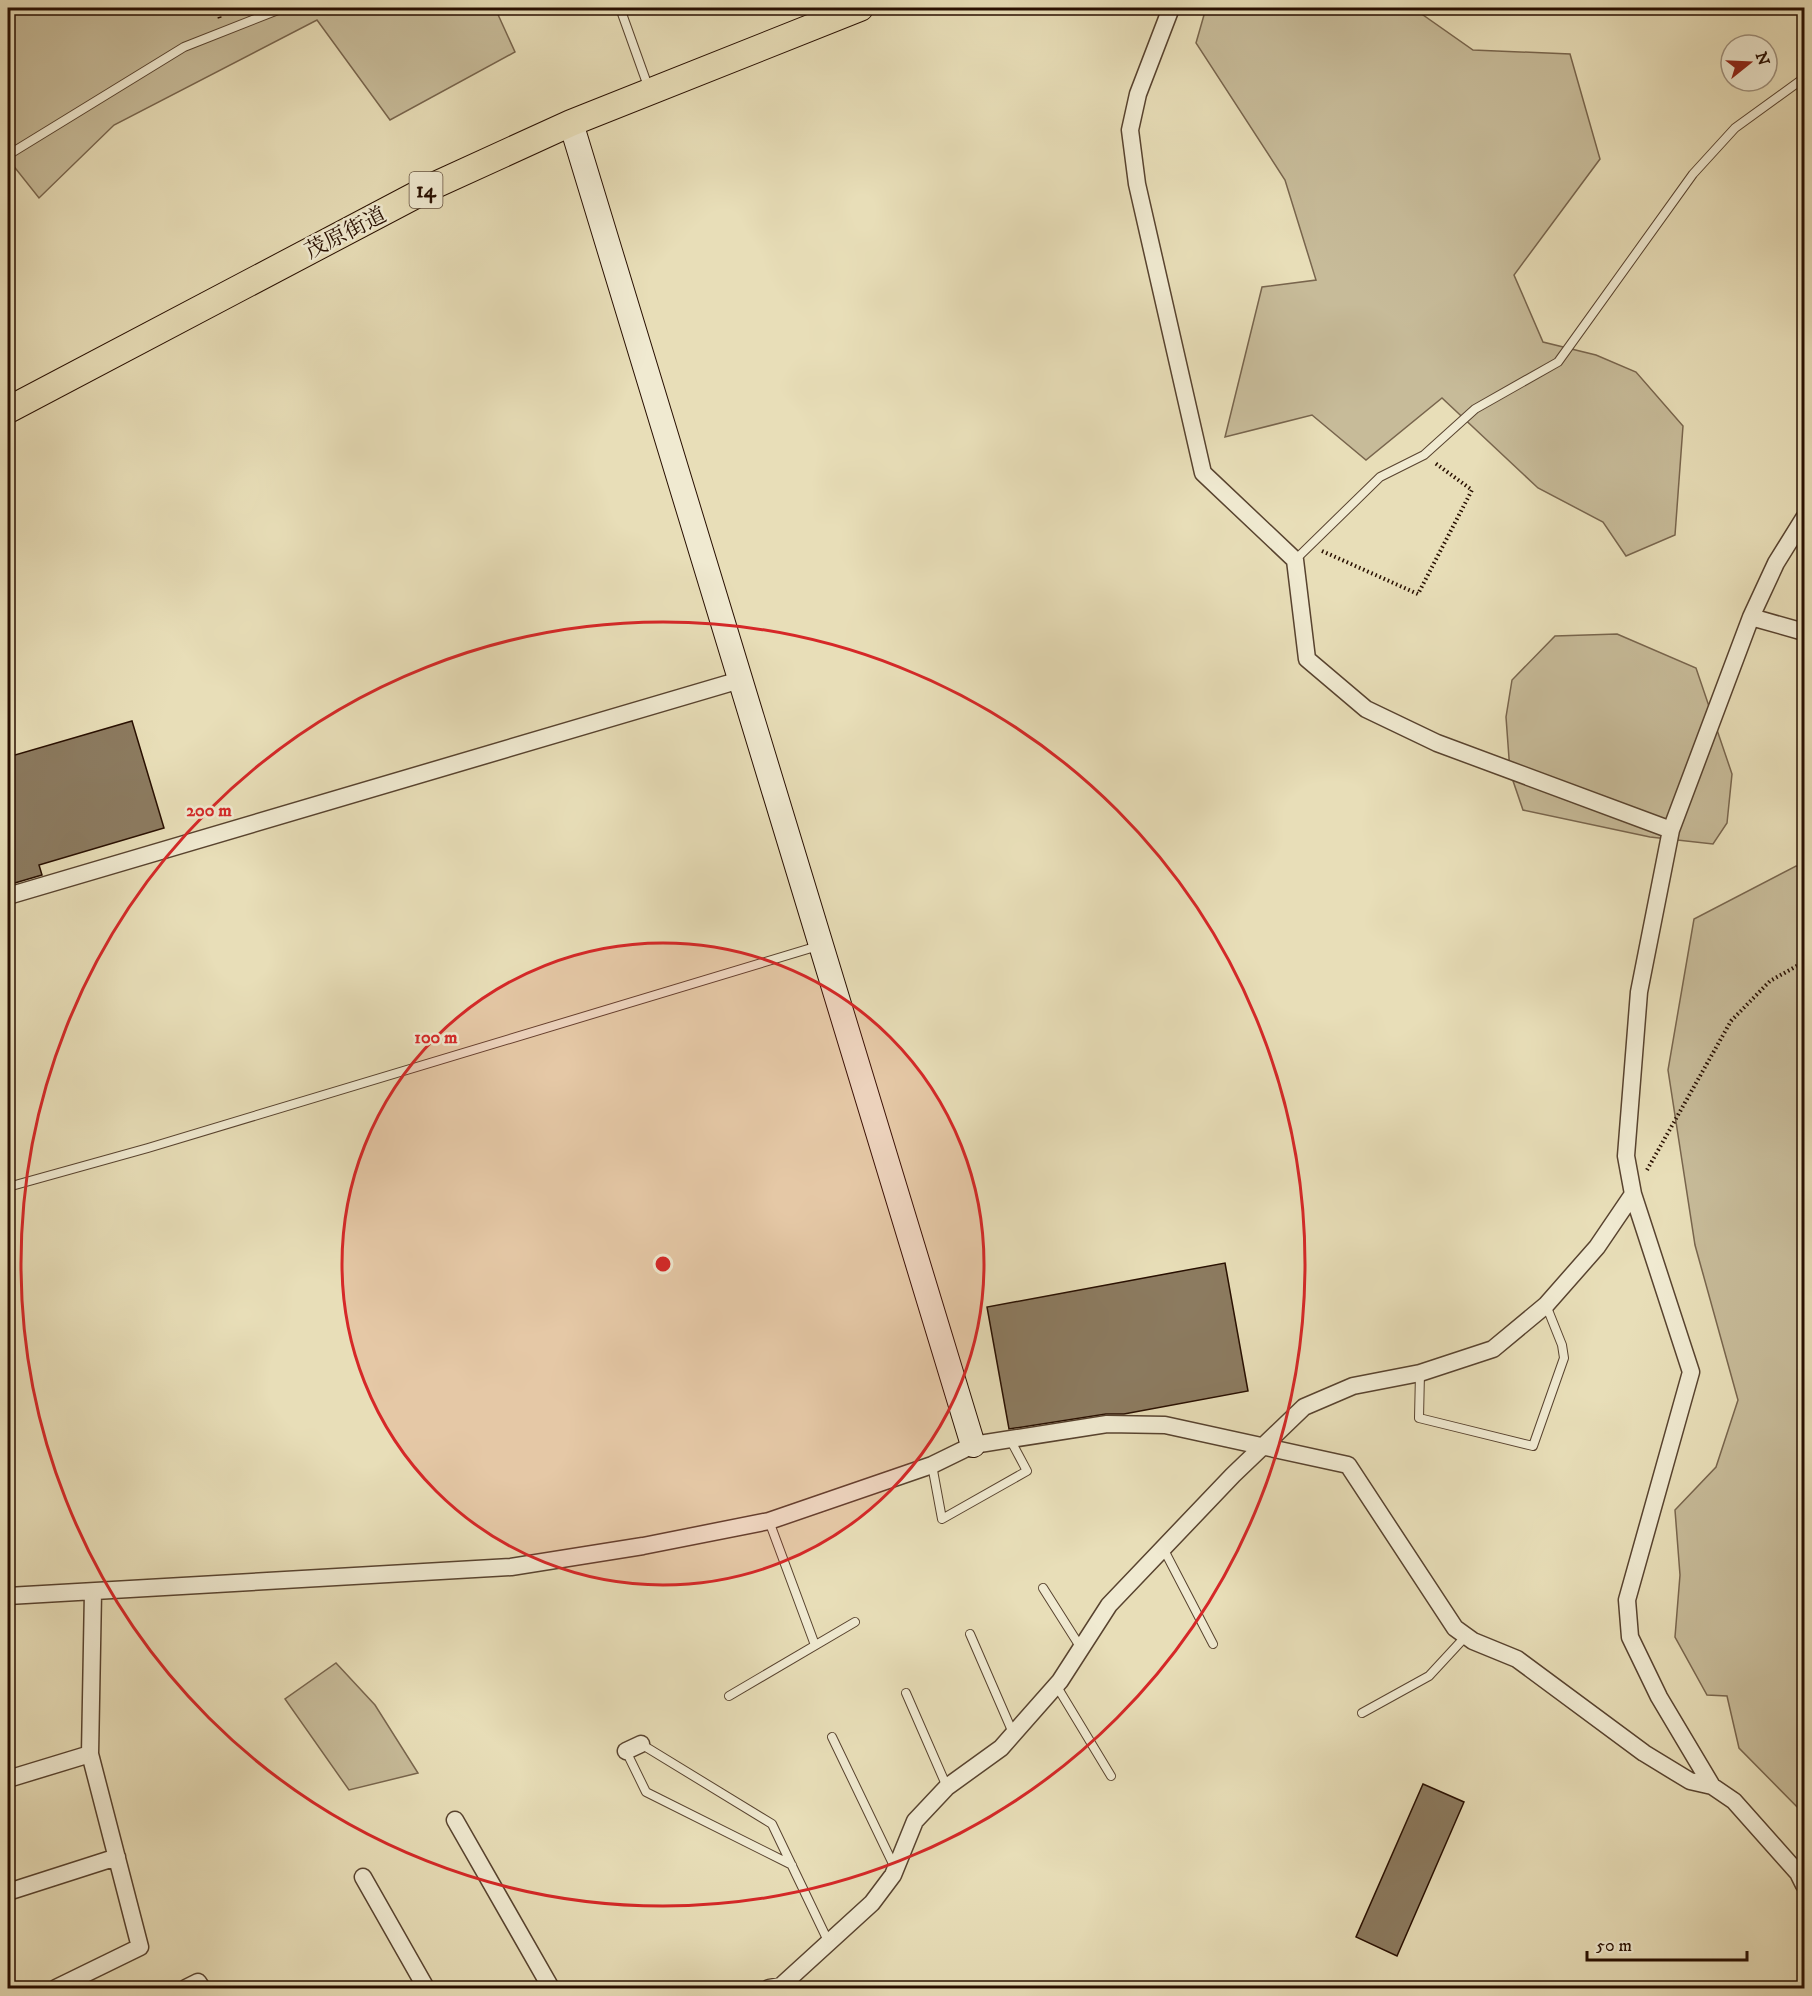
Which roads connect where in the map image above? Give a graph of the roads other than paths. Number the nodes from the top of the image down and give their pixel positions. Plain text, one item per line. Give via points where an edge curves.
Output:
1 (283, 8) edge
2 (620, 8) edge
3 (860, 8) edge
4 (1171, 8) edge
5 (1804, 78) edge
6 (649, 92) junction
7 (571, 123) junction
8 (8, 155) edge
9 (8, 410) edge
10 (1804, 518) edge
11 (1295, 560) junction
12 (1751, 617) junction
13 (1804, 632) edge
14 (740, 680) junction
15 (1671, 830) junction
16 (8, 896) edge
17 (821, 945) junction
18 (8, 1187) edge
19 (1633, 1194) junction
20 (1546, 1305) junction
21 (1420, 1373) junction
22 (1011, 1441) junction
23 (973, 1444) junction
24 (1264, 1446) junction
25 (933, 1466) junction
26 (769, 1521) junction
27 (1163, 1548) junction
28 (1043, 1588) dead end
29 (93, 1592) junction
30 (8, 1596) edge
31 (855, 1622) dead end
32 (970, 1634) dead end
33 (1466, 1636) junction
34 (1213, 1644) dead end
35 (815, 1645) junction
36 (1081, 1648) junction
37 (1056, 1685) junction
38 (906, 1692) dead end
39 (729, 1696) dead end
40 (1362, 1713) dead end
41 (1014, 1733) junction
42 (832, 1737) dead end
43 (90, 1754) junction
44 (1111, 1776) dead end
45 (8, 1779) edge
46 (1712, 1786) junction
47 (947, 1787) junction
48 (455, 1820) dead end
49 (117, 1857) junction
50 (792, 1865) junction
51 (895, 1868) junction
52 (363, 1877) dead end
53 (1804, 1885) edge
54 (8, 1892) edge
55 (829, 1943) junction
56 (777, 1988) edge
57 (56, 1989) edge
58 (186, 1989) edge
59 (202, 1989) edge
60 (426, 1989) edge
61 (551, 1989) edge

1 - 8 lane via 184,47
2 - 6 lane
3 - 6 main road, 茂原街道 / 14
4 - 11 street via 1138,94 1130,130 1140,196 1203,473
5 - 11 lane via 1735,128 1693,174 1558,362 1474,409 1424,455 1380,477
6 - 7 main road, 茂原街道 / 14
7 - 9 main road, 茂原街道 / 14 via 433,186
7 - 14 street
10 - 12 street via 1776,563
11 - 15 street via 1306,659 1366,709 1437,743
12 - 13 street
12 - 15 street
14 - 16 street
14 - 17 street
15 - 19 street via 1639,992 1626,1156
17 - 18 lane
17 - 23 street
19 - 20 street via 1597,1247
19 - 46 street via 1691,1372 1627,1600 1630,1637 1659,1697
20 - 21 street via 1493,1349
20 - 21 lane via 1564,1358 1533,1446 1419,1418
21 - 24 street via 1353,1386 1304,1407
22 - 23 street
22 - 24 street via 1107,1424 1165,1425
22 - 25 lane via 1028,1471 942,1519
23 - 25 street
24 - 27 street
24 - 33 street via 1348,1465 1455,1628
25 - 26 street
26 - 29 street via 511,1568
26 - 35 lane
27 - 34 lane
27 - 36 street via 1109,1605
28 - 36 lane
29 - 30 street
29 - 43 street
31 - 35 lane
32 - 41 lane
33 - 40 lane via 1429,1676
33 - 46 street via 1517,1659 1644,1753 1690,1781
35 - 39 lane
36 - 37 street
37 - 41 street
37 - 44 lane
38 - 47 lane
41 - 47 street via 1001,1748
42 - 51 lane
43 - 45 street
43 - 49 street
46 - 53 street via 1734,1801 1798,1873
47 - 51 street via 915,1821
48 - 61 street
49 - 54 street
49 - 57 street via 140,1947
50 - 50 lane via 772,1824 634,1748 646,1792
50 - 55 lane
51 - 55 street via 872,1903
52 - 60 street
55 - 56 street
58 - 59 street via 198,1982

